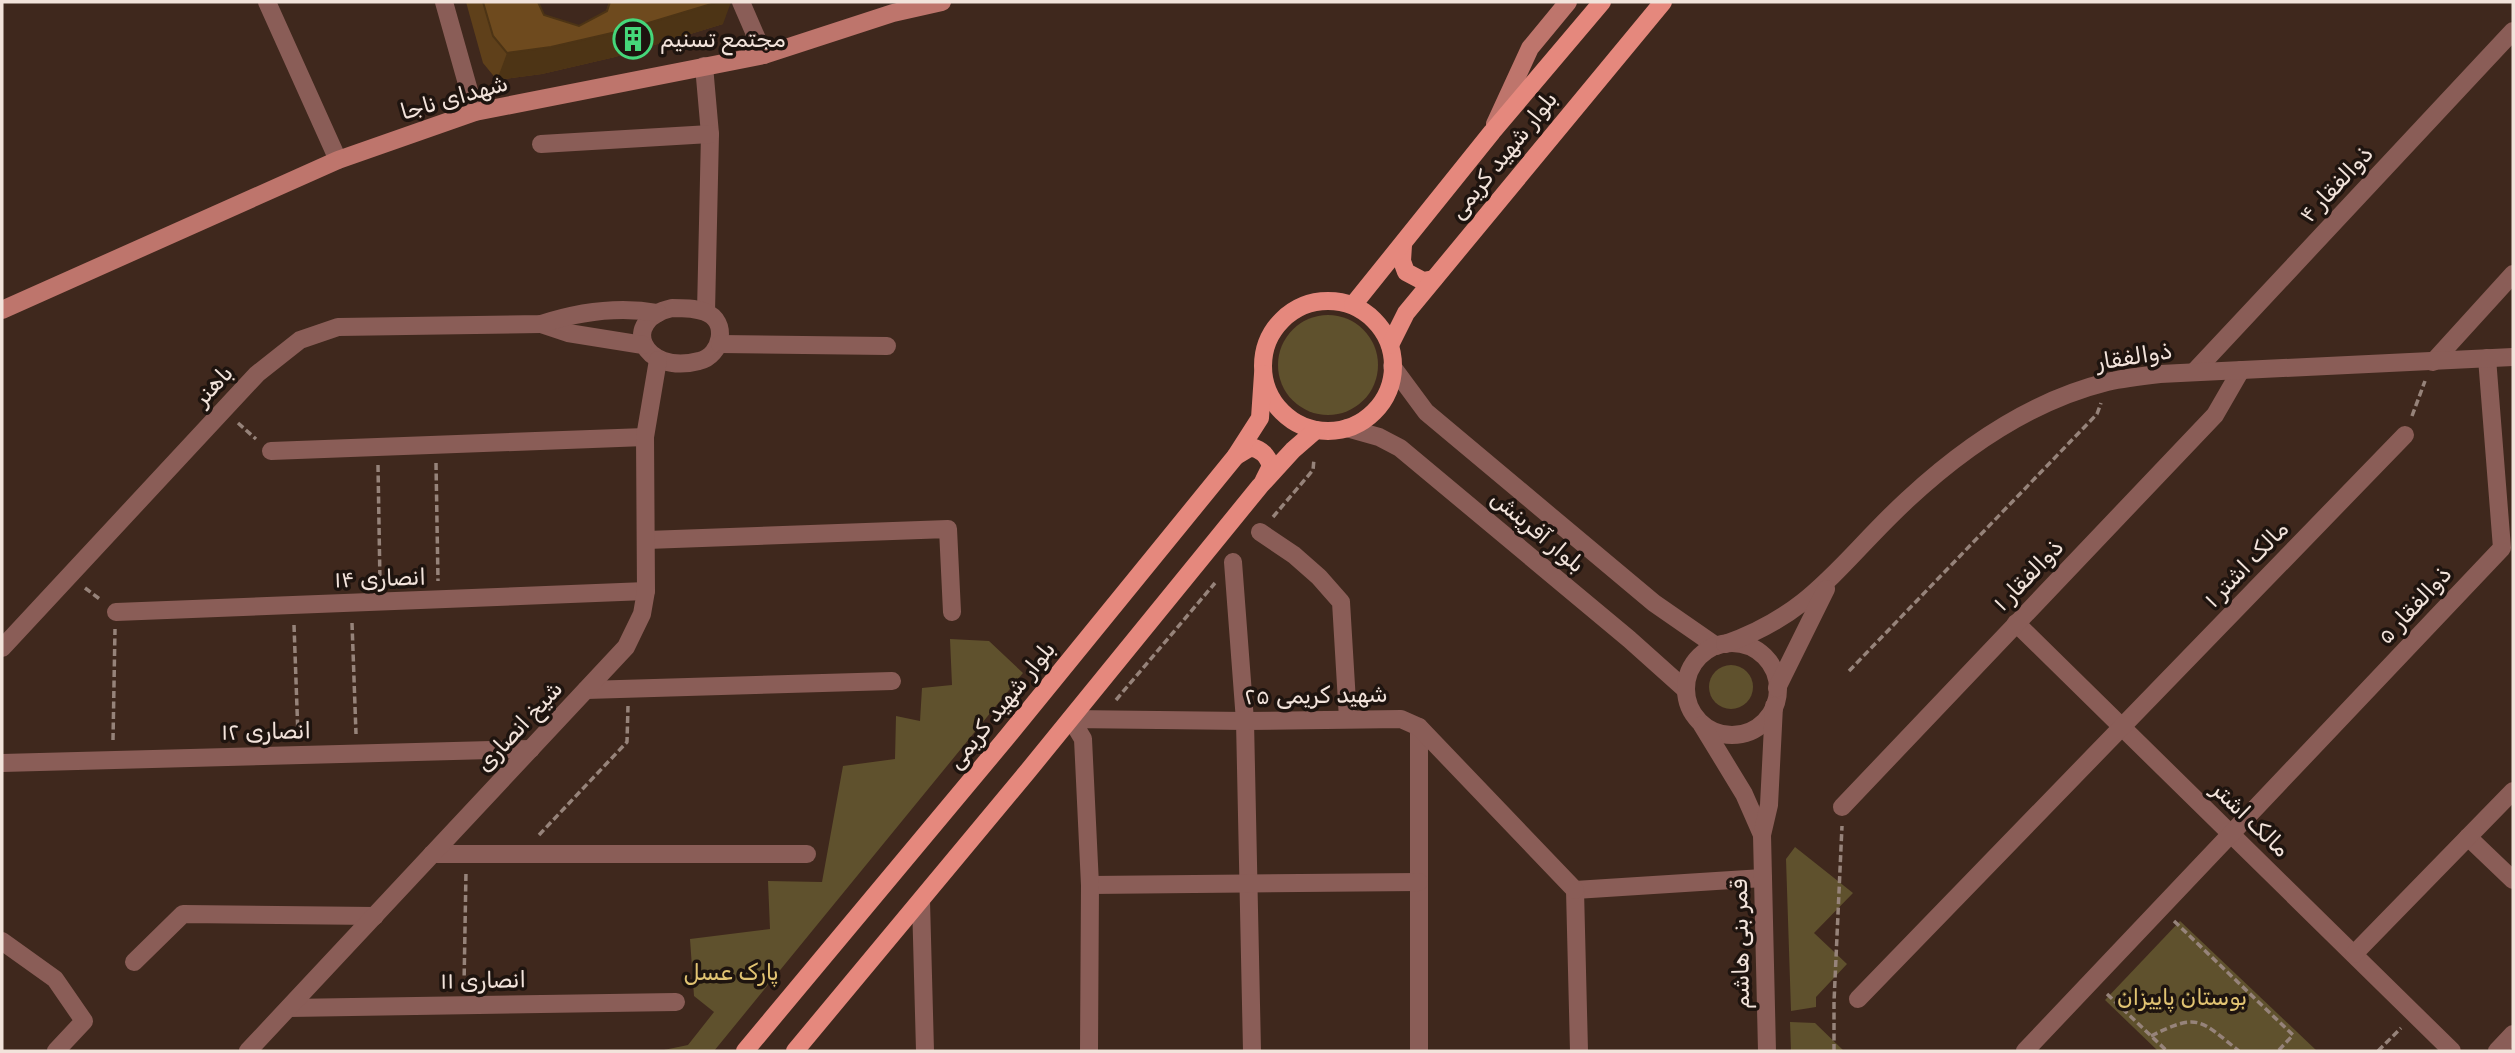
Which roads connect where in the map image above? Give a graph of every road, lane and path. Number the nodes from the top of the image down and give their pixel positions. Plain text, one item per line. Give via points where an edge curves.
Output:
1 (267, 2) edge
2 (444, 2) edge
3 (741, 2) edge
4 (942, 2) edge
5 (1568, 2) edge
6 (1602, 2) edge
7 (1663, 2) edge
8 (890, 7) edge
9 (2513, 31) edge
10 (764, 55) junction
11 (704, 66) junction
12 (475, 112) junction
13 (1492, 132) junction
14 (709, 134) junction
15 (541, 144) dead end
16 (338, 160) junction
17 (1403, 244) junction
18 (2513, 274) edge
19 (1434, 279) junction
20 (1353, 305) junction
21 (2, 310) edge
22 (706, 312) junction
23 (658, 313) junction
24 (541, 324) junction
25 (720, 344) junction
26 (643, 345) junction
27 (1390, 345) junction
28 (887, 346) dead end
29 (2513, 357) edge
30 (2487, 358) junction
31 (658, 360) junction
32 (2433, 362) junction
33 (1392, 366) junction
34 (2241, 370) junction
35 (2195, 371) junction
36 (1263, 374) junction
37 (2108, 382) junction
38 (223, 411) junction
39 (1347, 429) junction
40 (1316, 430) junction
41 (2405, 435) joint
42 (645, 437) junction
43 (436, 445) junction
44 (378, 447) junction
45 (271, 451) joint
46 (1234, 457) junction
47 (1260, 486) junction
48 (1260, 533) joint
49 (647, 540) junction
50 (2507, 554) edge
51 (1233, 562) joint
52 (69, 575) junction
53 (1831, 580) junction
54 (646, 591) junction
55 (438, 601) junction
56 (380, 603) junction
57 (351, 604) junction
58 (293, 605) junction
59 (116, 612) junction
60 (952, 612) dead end
61 (2016, 623) junction
62 (1720, 645) junction
63 (2, 649) edge
64 (1849, 671) dead end
65 (892, 681) dead end
66 (1777, 688) junction
67 (628, 689) junction
68 (586, 690) junction
69 (1686, 690) junction
70 (1774, 706) junction
71 (1100, 718) junction
72 (1071, 719) junction
73 (1348, 719) junction
74 (1245, 721) junction
75 (1701, 724) junction
76 (1419, 727) junction
77 (2121, 727) junction
78 (531, 748) junction
79 (299, 754) junction
80 (357, 754) junction
81 (113, 760) junction
82 (2, 763) edge
83 (2513, 791) edge
84 (1842, 807) joint
85 (1762, 835) junction
86 (2231, 835) junction
87 (2469, 836) junction
88 (432, 854) junction
89 (467, 854) junction
90 (520, 854) junction
91 (807, 854) dead end
92 (1763, 878) junction
93 (2513, 880) edge
94 (1419, 882) junction
95 (1248, 883) junction
96 (1090, 885) junction
97 (1575, 890) junction
98 (921, 901) junction
99 (2161, 908) junction
100 (375, 916) junction
101 (2, 941) edge
102 (2354, 954) junction
103 (134, 962) dead end
104 (2092, 980) junction
105 (1858, 999) dead end
106 (676, 1002) dead end
107 (464, 1005) junction
108 (289, 1007) junction
109 (2414, 1014) junction
110 (2513, 1034) edge
111 (2151, 1036) junction
112 (2030, 1050) edge
113 (56, 1051) edge
114 (248, 1051) edge
115 (745, 1051) edge
116 (795, 1051) edge
117 (925, 1051) edge
118 (1089, 1051) edge
119 (1252, 1051) edge
120 (1419, 1051) edge
121 (1578, 1051) edge
122 (1767, 1051) edge
123 (1834, 1051) edge
124 (2167, 1051) edge
125 (2239, 1051) edge
126 (2278, 1051) edge
127 (2378, 1051) edge
128 (2452, 1051) edge
129 (2497, 1051) edge

1 - 16 street
2 - 12 street
3 - 10 street
4 - 8 main road, شهدای ناجا
5 - 13 main road via 1530,48
6 - 13 main road, بلوار شهید کریمی
7 - 19 main road, بلوار شهید کریمی
8 - 10 main road, شهدای ناجا
9 - 35 street, ذوالفقار ۴
10 - 11 main road, شهدای ناجا
11 - 12 main road, شهدای ناجا
11 - 14 street
12 - 16 main road, شهدای ناجا
13 - 17 main road, بلوار شهید کریمی
14 - 15 street
14 - 22 street
16 - 21 main road, شهدای ناجا
17 - 19 main road via 1406,272 1423,281
17 - 20 main road, بلوار شهید کریمی
18 - 32 street
19 - 27 main road, بلوار شهید کریمی via 1406,313
20 - 27 main road via 1382,328
20 - 36 main road via 1334,300 1314,302 1288,314 1269,337
22 - 23 street via 672,308
22 - 25 street via 717,323
23 - 24 street, باهنر via 573,313
23 - 26 street via 645,326
24 - 26 street, باهنر
24 - 38 street, باهنر via 338,327 300,340 257,374
25 - 28 street
25 - 31 street via 706,360 683,364
26 - 31 street
27 - 33 main road
29 - 30 street, ذوالفقار
30 - 32 street, ذوالفقار
30 - 50 street, ذوالفقار ۵
31 - 42 street, شیخ انصاری
32 - 34 street, ذوالفقار
32 - 41 path
33 - 39 main road via 1392,379 1381,402 1363,421
33 - 62 street, بلوار آفرینش via 1426,412 1654,603
34 - 35 street, ذوالفقار
34 - 61 street, ذوالفقار ۱ via 2215,415
35 - 37 street, ذوالفقار
36 - 40 main road via 1280,411
36 - 46 main road, بلوار شهید کریمی via 1260,418
37 - 53 street, ذوالفقار via 2049,401 1960,454 1905,501
37 - 64 path via 2097,414
38 - 45 path
38 - 52 street, باهنر
39 - 40 main road
39 - 69 street, بلوار آفرینش via 1400,448
40 - 47 main road
40 - 48 path via 1313,470
41 - 77 street, مالک اشتر ۱
42 - 43 street
42 - 49 street, شیخ انصاری
43 - 44 street
43 - 55 path
44 - 45 street
44 - 56 path
46 - 47 main road via 1251,447 1261,450 1271,466
46 - 115 main road, بلوار شهید کریمی
47 - 72 main road
48 - 73 street via 1294,555 1341,602
49 - 54 street, شیخ انصاری
49 - 60 street via 948,529
50 - 86 street, ذوالفقار ۵
51 - 71 path
51 - 74 street
52 - 59 path
52 - 63 street, باهنر
53 - 62 street via 1772,624
53 - 66 street
54 - 55 street, انصاری ۱۴
54 - 68 street, شیخ انصاری via 642,614 626,647
55 - 56 street, انصاری ۱۴
56 - 57 street, انصاری ۱۴
57 - 58 street, انصاری ۱۴
57 - 80 path
58 - 59 street, انصاری ۱۴
58 - 79 path
59 - 81 path
61 - 77 street, مالک اشتر
61 - 84 street, ذوالفقار ۱
62 - 66 street via 1738,643 1762,654
62 - 69 street via 1694,663
65 - 67 street
66 - 70 street
67 - 68 street
67 - 90 path via 627,742
68 - 78 street, شیخ انصاری
69 - 75 street
70 - 75 street via 1761,724 1742,734 1721,733
70 - 85 street via 1769,805
71 - 72 street, شهید کریمی ۲۵
71 - 74 street, شهید کریمی ۲۵
72 - 96 street via 1083,739
72 - 98 main road
73 - 74 street, شهید کریمی ۲۵
73 - 76 street, شهید کریمی ۲۵ via 1401,719
74 - 95 street
75 - 85 street via 1744,794
76 - 94 street
76 - 97 street
77 - 86 street, مالک اشتر
77 - 105 street, مالک اشتر ۱
78 - 80 street, انصاری ۱۲
78 - 88 street, شیخ انصاری
79 - 80 street, انصاری ۱۲
79 - 81 street, انصاری ۱۲
81 - 82 street, انصاری ۱۲
83 - 87 street
84 - 123 path
85 - 92 street, قمر بنی هاشم
86 - 99 street, ذوالفقار ۵
86 - 102 street, مالک اشتر
87 - 93 street
87 - 102 street
88 - 89 street
88 - 100 street, شیخ انصاری
89 - 90 street
89 - 107 path
90 - 91 street
92 - 97 street
92 - 122 street, قمر بنی هاشم
94 - 95 street
94 - 120 street
95 - 96 street
95 - 119 street
96 - 118 street
97 - 121 street
98 - 116 main road
98 - 117 street
99 - 104 street, ذوالفقار ۵
99 - 126 path via 2293,1035
100 - 103 street via 183,914
100 - 108 street, شیخ انصاری
101 - 113 street via 55,979 84,1021
102 - 109 street, مالک اشتر
104 - 111 path
104 - 112 street, ذوالفقار ۵
106 - 107 street, انصاری ۱۱
107 - 108 street, انصاری ۱۱
108 - 114 street, شیخ انصاری
109 - 127 path
109 - 128 street, مالک اشتر
110 - 129 street
111 - 124 path
111 - 125 path via 2179,1022 2204,1023

